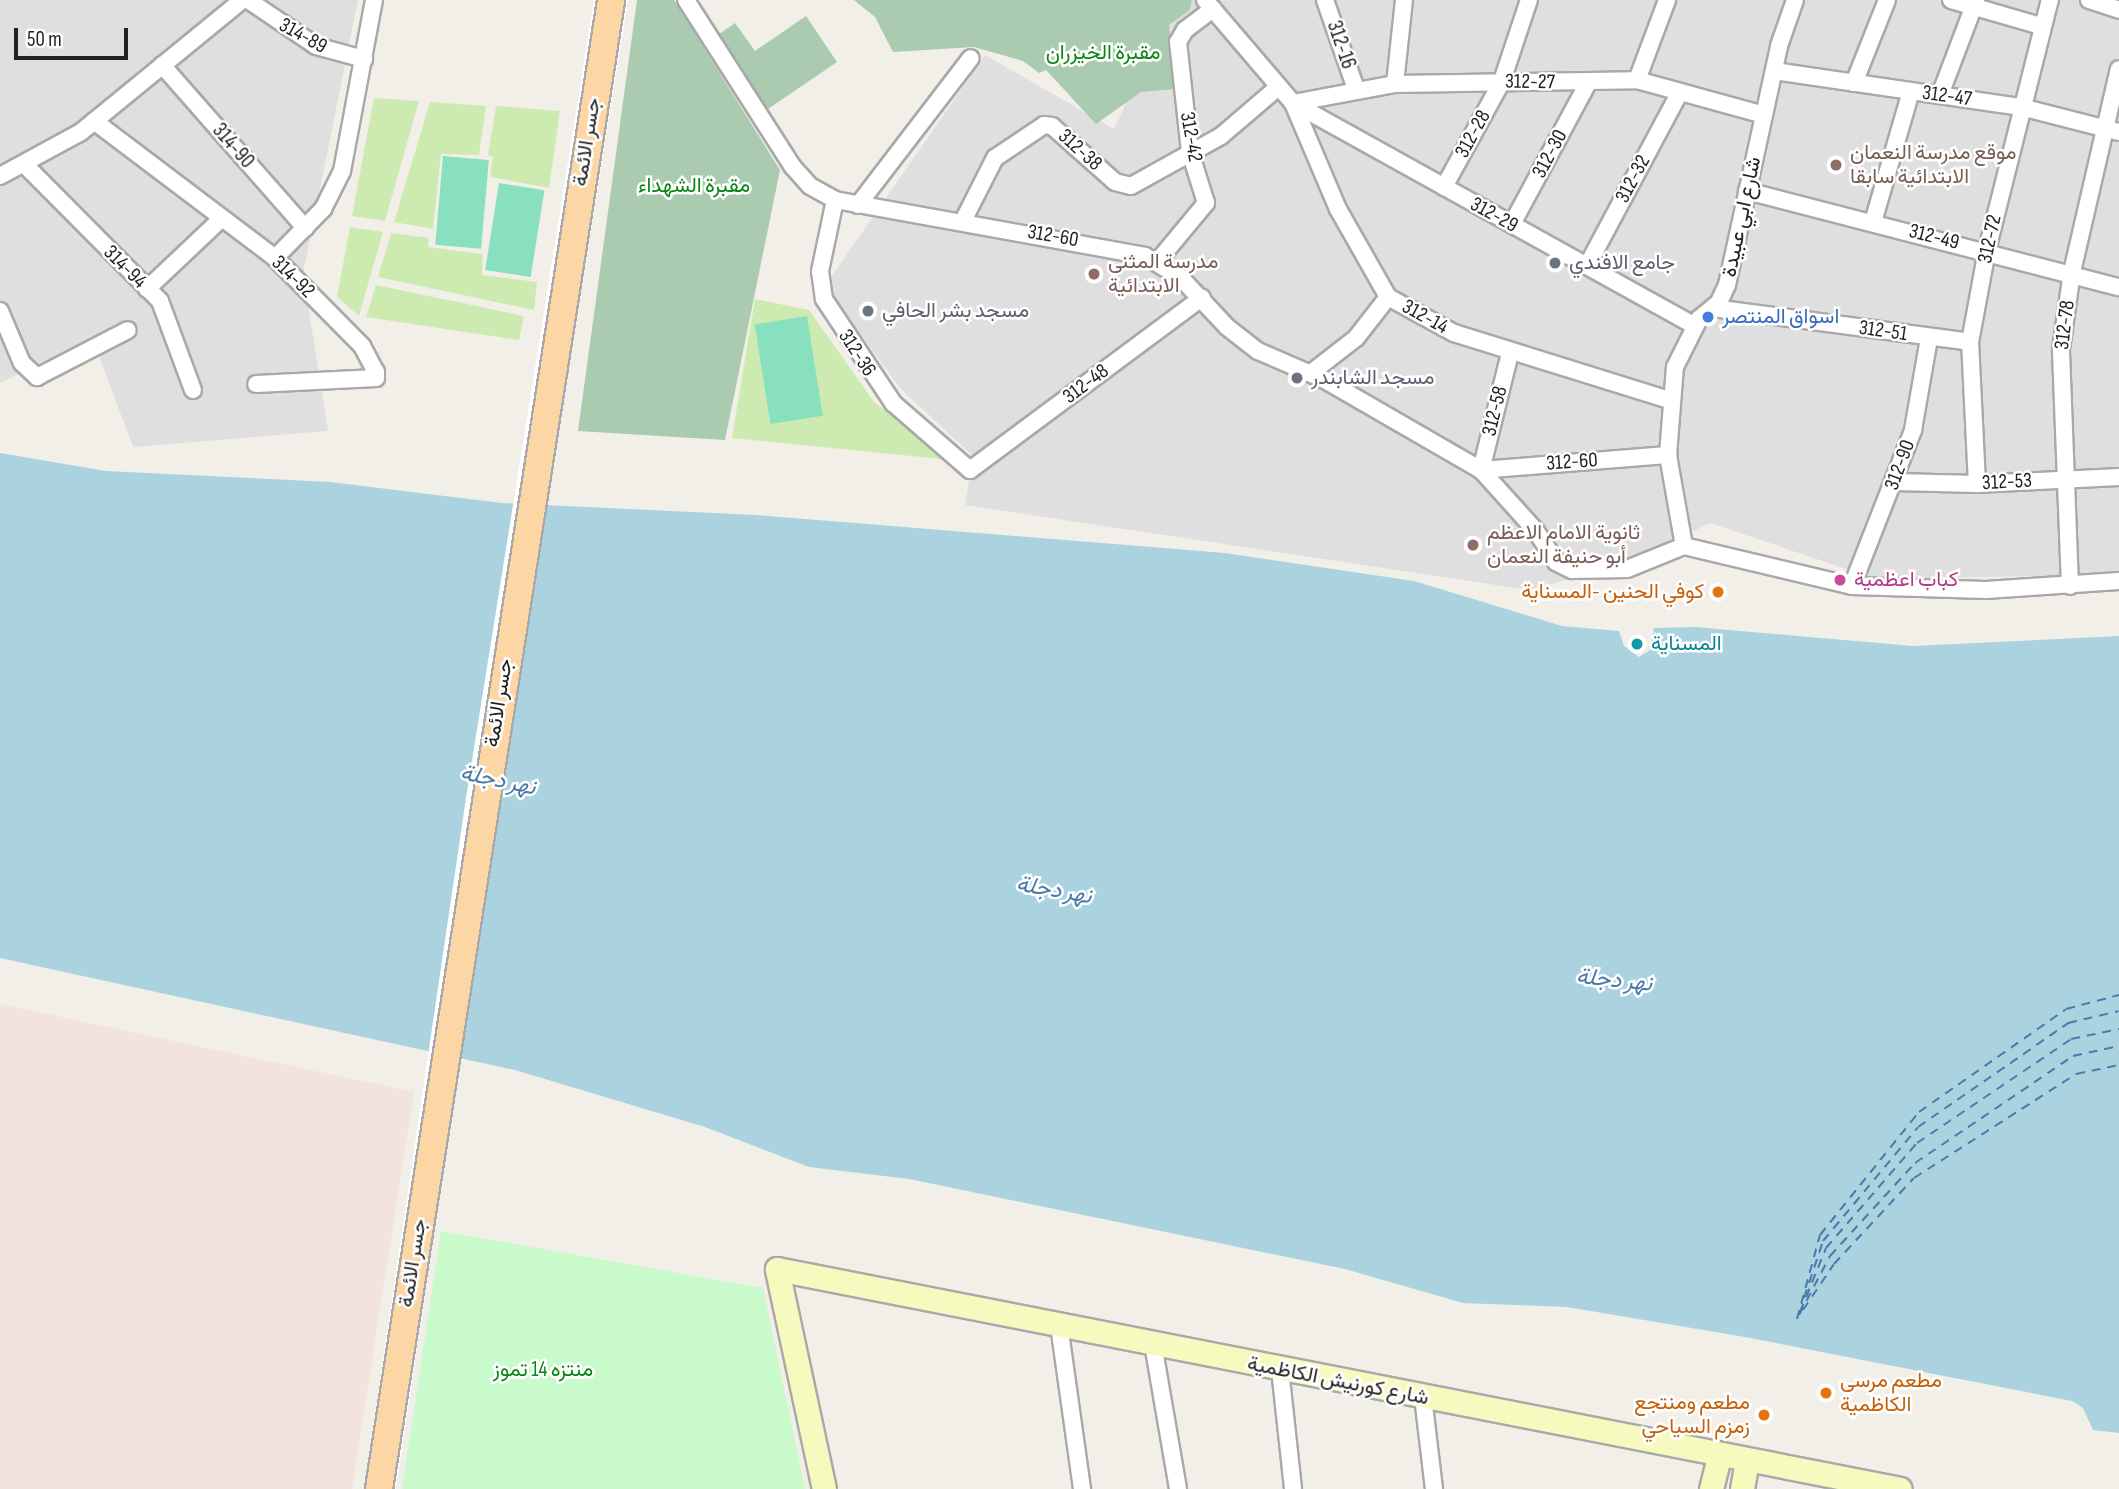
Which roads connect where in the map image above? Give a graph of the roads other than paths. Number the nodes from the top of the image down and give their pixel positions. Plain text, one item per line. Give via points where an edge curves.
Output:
1 (242, 0) edge
2 (248, 0) edge
3 (374, 0) edge
4 (611, 0) edge
5 (686, 0) edge
6 (1325, 0) edge
7 (1404, 0) edge
8 (1529, 0) edge
9 (1667, 0) edge
10 (1795, 0) edge
11 (1887, 0) edge
12 (1951, 0) edge
13 (2050, 0) edge
14 (2089, 0) edge
15 (1975, 3) edge
16 (1209, 5) edge
17 (2119, 10) edge
18 (2041, 26) junction
19 (971, 58) dead end
20 (363, 59) junction
21 (162, 65) junction
22 (2119, 69) edge
23 (1774, 71) junction
24 (1637, 80) junction
25 (1502, 81) junction
26 (1588, 83) junction
27 (1854, 83) junction
28 (1395, 85) junction
29 (1277, 88) junction
30 (1356, 89) junction
31 (1911, 91) junction
32 (1680, 92) junction
33 (1940, 95) junction
34 (1293, 103) junction
35 (2021, 107) junction
36 (1764, 115) junction
37 (94, 121) junction
38 (2102, 128) junction
39 (2119, 132) edge
40 (1190, 152) junction
41 (24, 164) junction
42 (0, 176) edge
43 (1444, 187) junction
44 (1747, 191) junction
45 (835, 200) junction
46 (858, 205) junction
47 (222, 218) junction
48 (963, 221) junction
49 (1873, 222) junction
50 (1512, 225) junction
51 (305, 228) junction
52 (1987, 250) junction
53 (275, 258) junction
54 (1157, 262) junction
55 (1587, 266) junction
56 (2072, 272) junction
57 (2119, 287) edge
58 (147, 289) junction
59 (1388, 297) junction
60 (1202, 298) junction
61 (1713, 308) junction
62 (0, 311) edge
63 (1695, 326) junction
64 (128, 330) dead end
65 (1929, 338) junction
66 (1970, 342) junction
67 (1510, 353) junction
68 (1311, 373) junction
69 (256, 384) dead end
70 (194, 390) dead end
71 (1669, 400) junction
72 (1668, 455) junction
73 (970, 470) joint
74 (1480, 470) junction
75 (2119, 477) edge
76 (2066, 480) junction
77 (1895, 482) junction
78 (1977, 484) junction
79 (1684, 546) junction
80 (2119, 581) edge
81 (1852, 586) junction
82 (2070, 586) junction
83 (1059, 1325) junction
84 (1153, 1344) junction
85 (1280, 1369) junction
86 (1423, 1397) junction
87 (1719, 1456) junction
88 (1747, 1462) junction
89 (1893, 1488) edge
90 (379, 1489) edge
91 (824, 1489) edge
92 (1082, 1489) edge
93 (1178, 1489) edge
94 (1293, 1489) edge
95 (1434, 1489) edge
96 (1711, 1489) edge
97 (1742, 1489) edge

1 - 21 street
2 - 20 street, 314-89 via 316,46
3 - 20 street
4 - 90 main road, جسر الائمة
5 - 45 street, 312-60 via 793,167 810,186
6 - 30 street, 312-16
7 - 28 street
8 - 25 street, 312-28
9 - 24 street
10 - 23 street, شارع ابي عبيدة
11 - 27 street
12 - 15 street
13 - 18 street, 312-72
14 - 17 street
15 - 18 street
15 - 33 street
16 - 29 street
16 - 40 street, 312-42 via 1181,33 1178,43
18 - 35 street, 312-72
19 - 46 street
20 - 51 street via 342,171 323,209
21 - 37 street
21 - 51 street, 314-90
22 - 38 street, 312-78
23 - 27 street, 312-47
23 - 36 street, شارع ابي عبيدة
24 - 26 street, 312-27
24 - 32 street, 312-27
25 - 26 street, 312-27
25 - 28 street, 312-27
25 - 43 street, 312-28
26 - 50 street, 312-30
27 - 31 street, 312-47
28 - 30 street, 312-27
29 - 34 street
29 - 40 street via 1221,136
30 - 34 street, 312-27
31 - 33 street, 312-47
31 - 49 street
32 - 36 street, 312-27
32 - 55 street, 312-32
33 - 35 street, 312-47
34 - 43 street, 312-29
34 - 59 street, 312-14 via 1338,209
35 - 38 street, 312-47
35 - 52 street, 312-72
36 - 44 street, شارع ابي عبيدة
37 - 41 street
37 - 47 street, 314-92
38 - 39 street, 312-47
38 - 56 street, 312-78
40 - 48 street, 312-38 via 1126,187 1045,125 995,158
40 - 54 street, 312-42 via 1206,203
41 - 42 street
41 - 58 street, 314-94
43 - 50 street, 312-29
44 - 49 street, 312-49
44 - 61 street, شارع ابي عبيدة via 1727,285
45 - 46 street, 312-60
45 - 73 street, 312-36 via 820,271 824,299 893,403
46 - 48 street, 312-60
47 - 53 street, 314-92
47 - 58 street
48 - 54 street, 312-60 via 1119,248
49 - 52 street, 312-49
50 - 55 street, 312-29
51 - 53 street
52 - 56 street, 312-49
52 - 66 street, 312-72
53 - 69 street, 314-92 via 362,346 376,378
54 - 60 street, 312-60
55 - 63 street, 312-29
56 - 57 street, 312-49
56 - 76 street, 312-78 via 2061,349
58 - 70 street, 314-94 via 166,310
59 - 67 street, 312-14 via 1454,333
59 - 68 street via 1356,338
60 - 68 street, 312-60 via 1242,340
60 - 73 street, 312-48
61 - 63 street, شارع ابي عبيدة
61 - 65 street, 312-51
62 - 64 street via 22,363 37,377
63 - 71 street, شارع ابي عبيدة via 1675,367
65 - 66 street, 312-51
65 - 77 street, 312-90 via 1913,430
66 - 78 street, 312-72
67 - 71 street, 312-14
67 - 74 street, 312-58
68 - 74 street, 312-60
71 - 72 street, شارع ابي عبيدة
72 - 74 street, 312-60
72 - 79 street, شارع ابي عبيدة
74 - 79 street via 1566,569 1637,568
75 - 76 street, 312-53
76 - 78 street, 312-53
76 - 82 street, 312-78
77 - 78 street, 312-53
77 - 81 street, 312-90
79 - 81 street
80 - 82 street
81 - 82 street via 1986,590
83 - 84 street, شارع كورنيش الكاظمية
83 - 91 street, شارع كورنيش الكاظمية via 777,1269
83 - 92 street
84 - 85 street, شارع كورنيش الكاظمية
84 - 93 street
85 - 86 street, شارع كورنيش الكاظمية
85 - 94 street
86 - 87 street, شارع كورنيش الكاظمية
86 - 95 street
87 - 88 street, شارع كورنيش الكاظمية
87 - 96 street
88 - 89 street, شارع كورنيش الكاظمية
88 - 97 street

